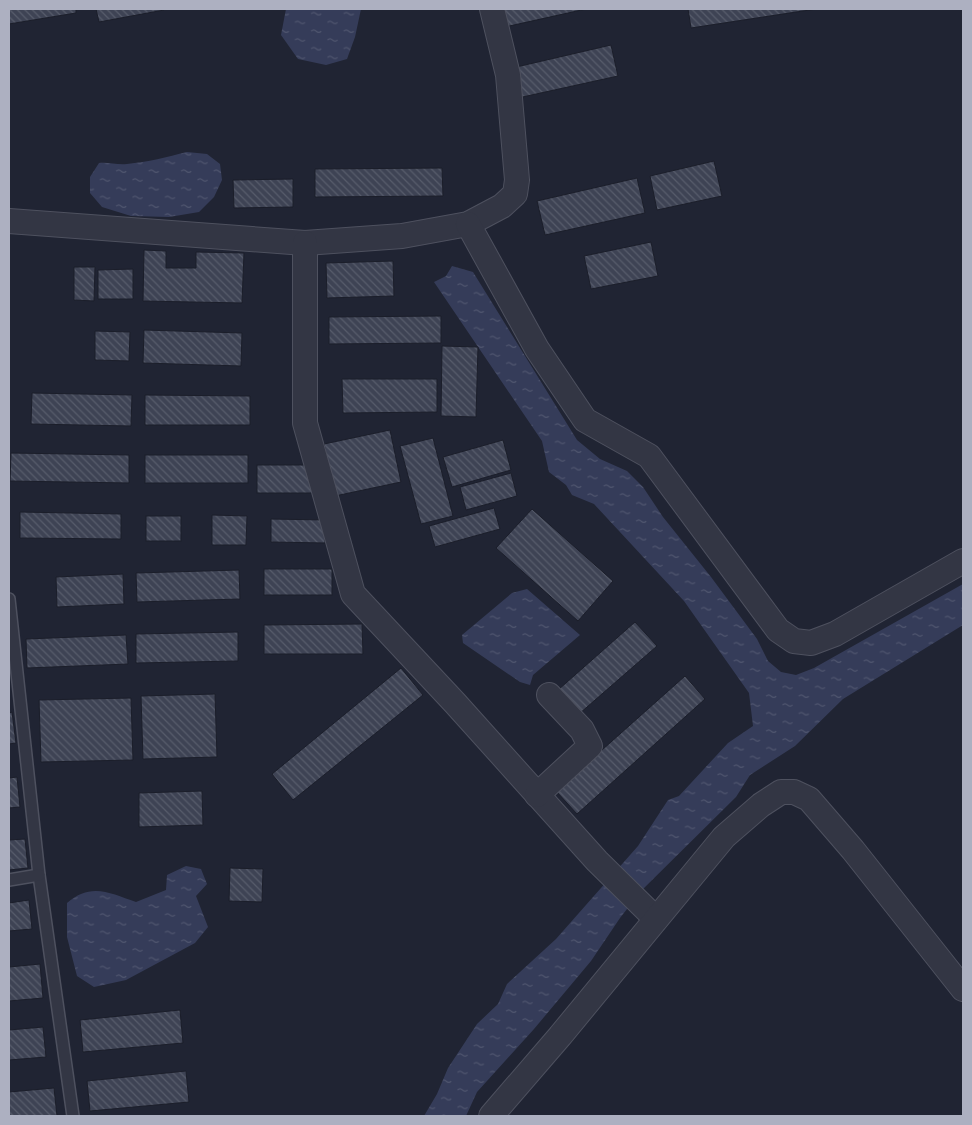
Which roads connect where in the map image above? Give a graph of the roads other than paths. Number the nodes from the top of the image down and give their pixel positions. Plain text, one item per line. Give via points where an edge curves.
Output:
1 (492, 9) edge
2 (9, 220) edge
3 (468, 224) junction
4 (305, 243) junction
5 (963, 560) edge
6 (9, 599) edge
7 (549, 695) dead end
8 (537, 795) junction
9 (39, 875) junction
10 (9, 880) edge
11 (649, 912) junction
12 (963, 989) edge
13 (73, 1116) edge
14 (491, 1116) edge

1 - 3 street via 508,75 517,180 515,194 502,206
2 - 4 street
3 - 4 street via 402,236
3 - 5 street via 537,349 585,420 649,456 778,630 794,641 811,643 835,634
4 - 8 street via 305,423 353,594
6 - 9 lane
7 - 8 street via 582,730 590,746
8 - 11 street
9 - 10 lane
9 - 13 lane
11 - 12 street via 761,805 781,792 794,792 809,799 853,850
11 - 14 street

